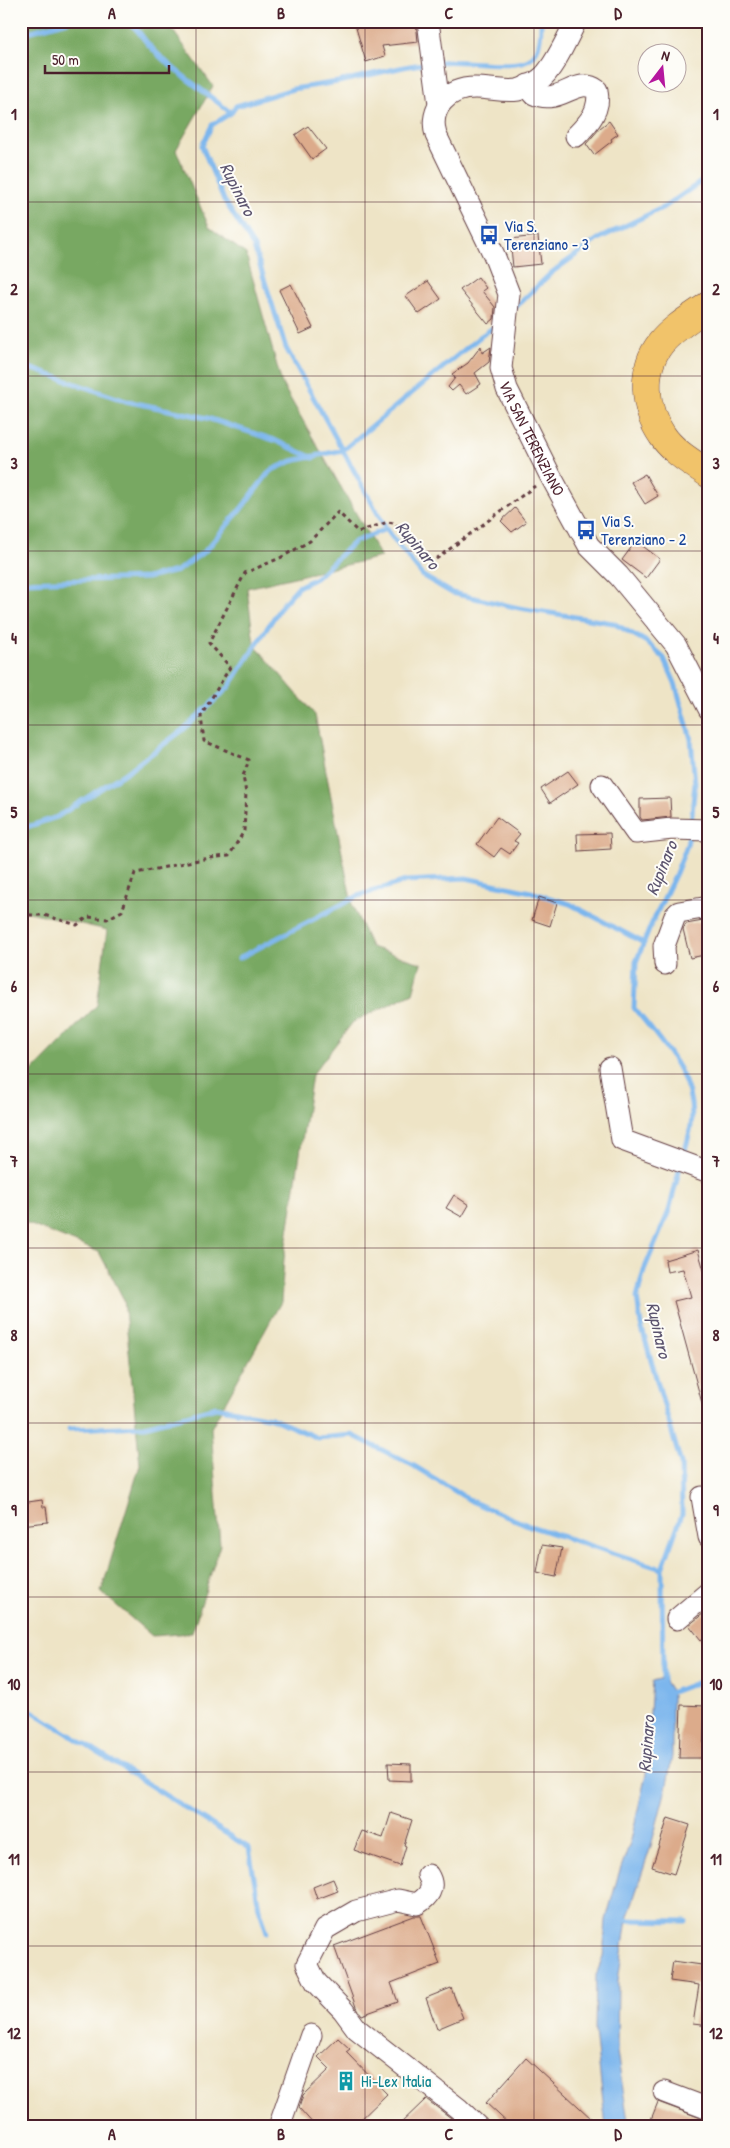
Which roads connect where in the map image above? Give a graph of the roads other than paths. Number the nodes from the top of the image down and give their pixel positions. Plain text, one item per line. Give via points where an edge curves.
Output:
1 (428, 21) edge
2 (576, 21) edge
3 (528, 85) junction
4 (439, 104) junction
5 (576, 136) dead end
6 (709, 304) edge
7 (709, 474) edge
8 (709, 710) edge
9 (602, 785) dead end
10 (706, 830) edge
11 (709, 907) edge
12 (665, 964) dead end
13 (610, 1068) dead end
14 (701, 1169) edge
15 (702, 1497) dead end
16 (709, 1538) edge
17 (709, 1592) edge
18 (676, 1619) dead end
19 (428, 1875) dead end
20 (311, 2035) dead end
21 (664, 2092) dead end
22 (709, 2109) edge
23 (279, 2127) edge
24 (478, 2127) edge

1 - 4 street
2 - 3 street via 557,57 540,80
3 - 4 street via 501,91 459,90
3 - 5 street via 534,94 548,98 581,85 590,85 597,90 596,111
4 - 8 street, VIA SAN TERENZIANO via 432,124 436,136 494,255 509,294 501,368 507,388 589,546 619,576 676,645
6 - 7 main road via 662,342 653,356 647,376 647,396 652,417 663,436
9 - 10 street via 636,833
11 - 12 street via 679,912 675,916 664,946
13 - 14 street via 622,1140
15 - 16 street
17 - 18 street
19 - 24 street via 431,1890 427,1898 416,1904 398,1900 356,1911 325,1929 307,1964 316,1982 356,2029
20 - 23 street
21 - 22 street

